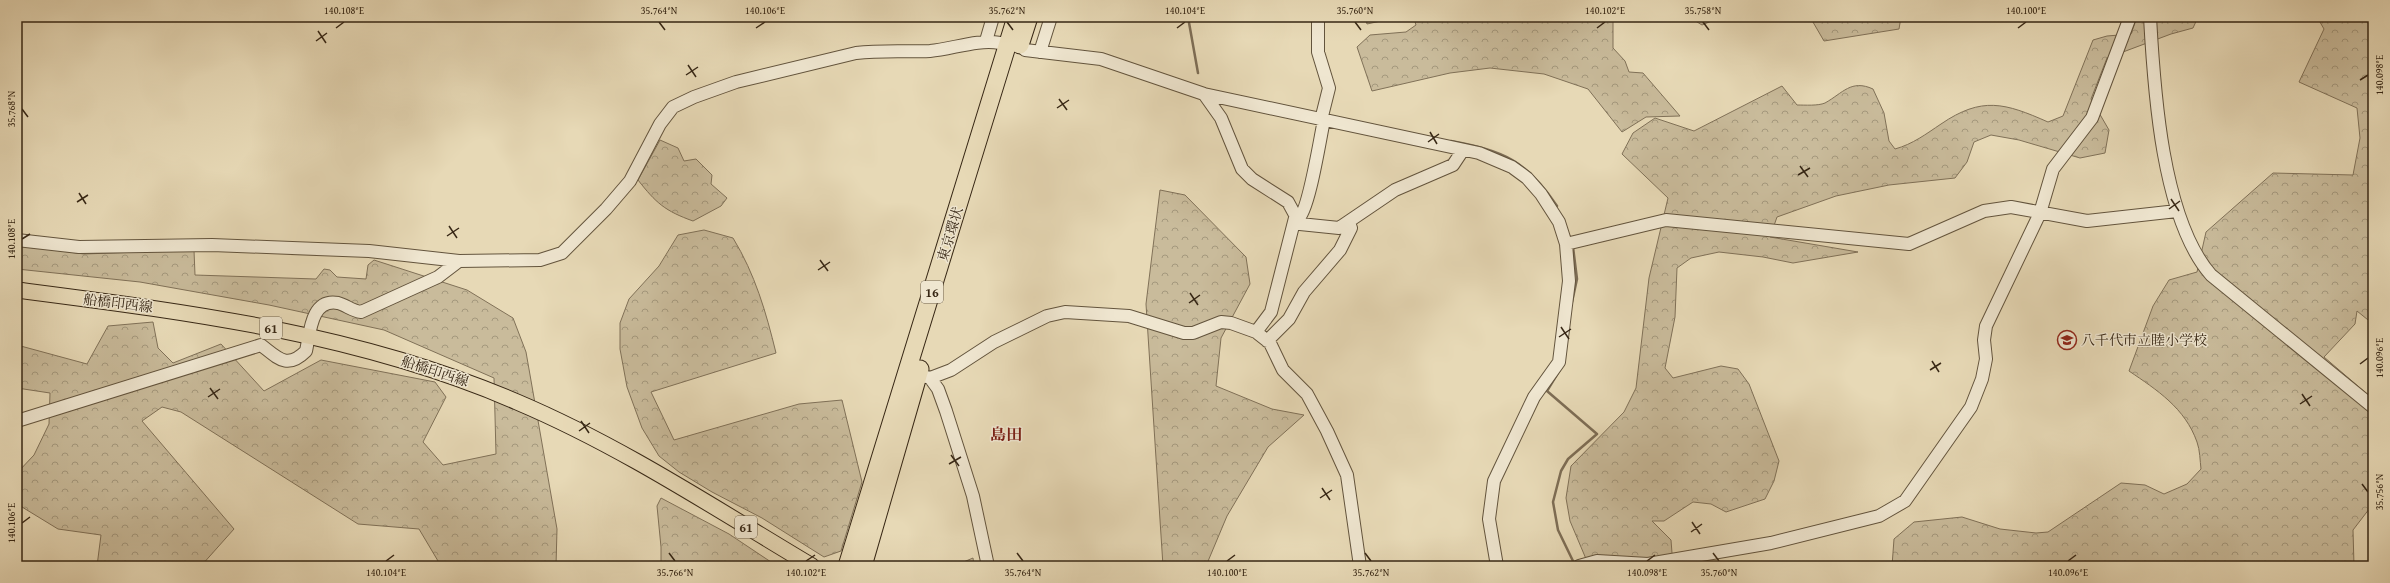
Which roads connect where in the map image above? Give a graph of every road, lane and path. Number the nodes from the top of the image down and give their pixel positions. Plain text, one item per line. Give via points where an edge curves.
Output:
1 (993, 17) edge
2 (1016, 17) edge
3 (1029, 17) edge
4 (1051, 17) edge
5 (1318, 17) edge
6 (2130, 17) edge
7 (2150, 17) edge
8 (986, 41) junction
9 (1000, 43) dead end
10 (1025, 50) dead end
11 (1040, 52) junction
12 (1204, 94) junction
13 (1322, 120) junction
14 (1463, 150) junction
15 (2177, 211) junction
16 (2040, 213) junction
17 (1297, 216) junction
18 (1348, 224) junction
19 (17, 240) edge
20 (1566, 244) junction
21 (948, 257) junction
22 (459, 261) junction
23 (17, 290) edge
24 (1256, 332) junction
25 (310, 336) junction
26 (1267, 341) junction
27 (924, 376) junction
28 (907, 392) junction
29 (2373, 407) edge
30 (17, 421) edge
31 (812, 566) edge
32 (847, 566) edge
33 (863, 566) edge
34 (988, 566) edge
35 (1360, 566) edge
36 (1497, 566) edge
37 (1579, 566) edge

1 - 8 street
2 - 21 highway, 東京環状 / 16
3 - 21 highway, 東京環状 / 16
4 - 11 street
5 - 13 street via 1318,52 1329,88
6 - 16 street via 2092,118 2053,168
7 - 15 street via 2160,127
8 - 9 street
8 - 22 street via 930,51 856,53 764,74 694,97 673,107 666,114 630,181 588,229 562,253 540,260
10 - 11 street
11 - 12 street via 1101,59
12 - 13 street
12 - 17 street via 1221,118 1242,169 1252,179 1288,202
13 - 14 street
13 - 17 street via 1307,200 1302,216
14 - 18 street via 1453,165 1377,200
14 - 20 street via 1491,157 1527,178 1554,212
15 - 16 street via 2087,221
15 - 29 street via 2191,246 2211,276
16 - 20 street via 2011,207 1997,208 1909,244 1666,220
16 - 37 street via 1986,326 1986,359 1982,379 1971,407 1905,501 1879,516 1771,543 1648,564 1597,561
17 - 18 street via 1300,224 1330,228
17 - 24 street via 1271,312
18 - 26 street via 1352,228 1340,250 1304,292 1289,319
19 - 22 street via 78,247 173,244 335,250
20 - 36 street via 1569,281 1559,362 1534,398 1494,481 1489,519
21 - 27 highway, 東京環状 / 16
21 - 28 highway, 東京環状 / 16
22 - 25 street via 438,277 361,312 339,303 324,304 318,309
23 - 25 main road, 船橋印西線 / 61 via 176,310
24 - 26 street
24 - 27 street via 1242,325 1221,322 1193,333 1184,333 1129,316 1065,312 1048,316 994,342 951,370
25 - 30 street via 306,351 292,361 276,358 261,345
25 - 31 main road, 船橋印西線 / 61 via 434,370 517,402 596,439
26 - 35 street via 1283,370 1307,394 1347,475
27 - 28 highway, 東京環状 / 16
27 - 34 street via 938,389 968,482
28 - 32 highway, 東京環状 / 16
28 - 33 highway, 東京環状 / 16

